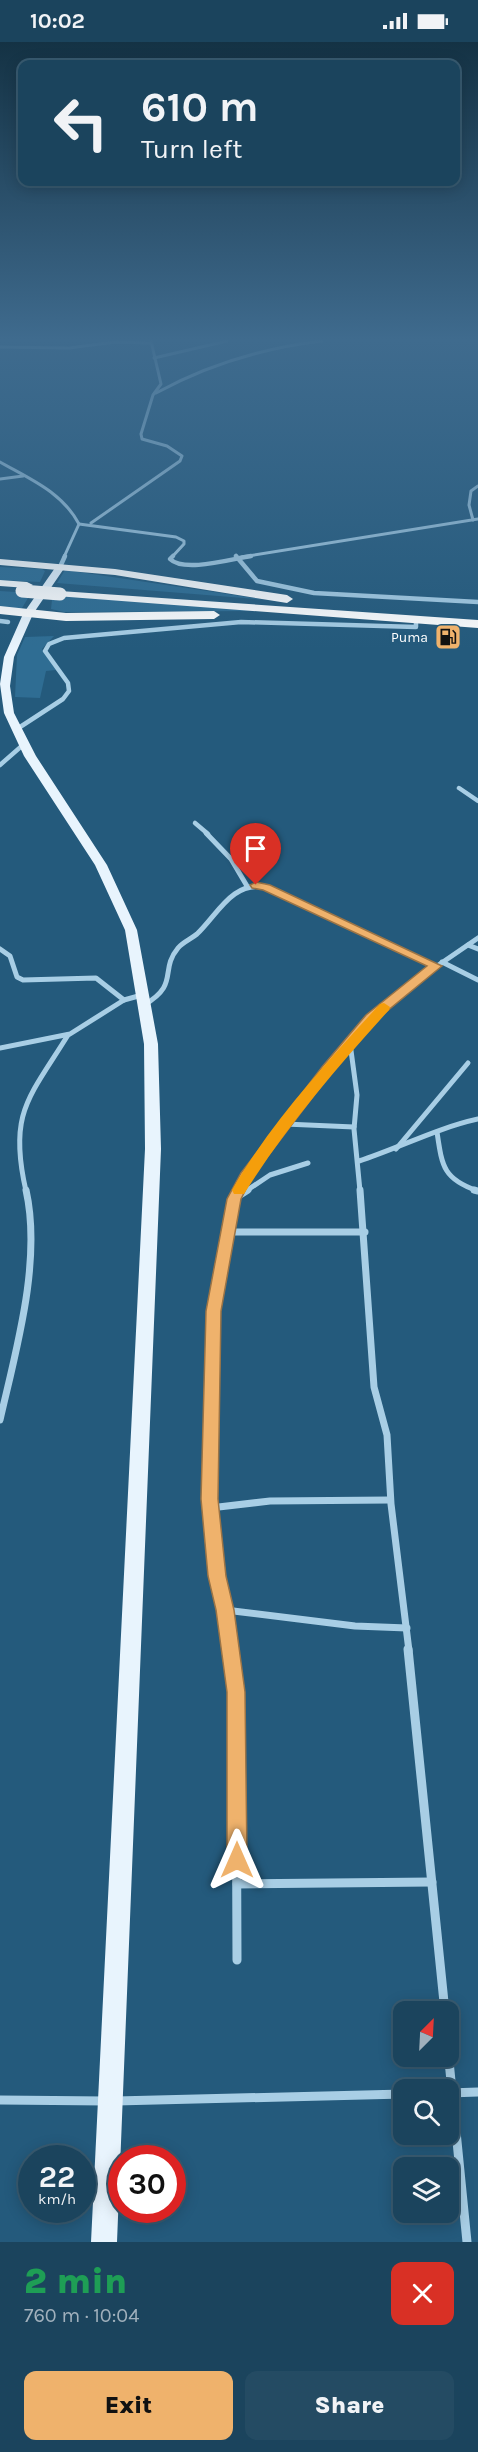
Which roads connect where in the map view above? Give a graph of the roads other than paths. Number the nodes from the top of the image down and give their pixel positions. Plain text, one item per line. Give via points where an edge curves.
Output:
1 (156, 444) edge
2 (0, 462) edge
3 (24, 476) junction
4 (2, 479) edge
5 (478, 486) edge
6 (476, 519) edge
7 (80, 524) junction
8 (90, 524) junction
9 (236, 556) junction
10 (0, 562) edge
11 (60, 567) junction
12 (0, 583) edge
13 (24, 588) junction
14 (0, 589) edge
15 (478, 602) edge
16 (0, 610) edge
17 (28, 614) junction
18 (374, 618) junction
19 (0, 621) edge
20 (8, 622) dead end
21 (478, 622) edge
22 (20, 736) junction
23 (0, 765) edge
24 (459, 788) dead end
25 (478, 801) edge
26 (195, 823) dead end
27 (248, 886) junction
28 (478, 938) edge
29 (468, 945) junction
30 (0, 949) edge
31 (478, 949) edge
32 (439, 964) junction
33 (478, 980) edge
34 (124, 1000) junction
35 (143, 1000) junction
36 (68, 1035) junction
37 (350, 1043) junction
38 (0, 1048) edge
39 (468, 1063) dead end
40 (478, 1119) edge
41 (285, 1124) junction
42 (354, 1127) junction
43 (437, 1132) junction
44 (396, 1149) junction
45 (359, 1161) junction
46 (308, 1163) dead end
47 (478, 1191) edge
48 (234, 1199) junction
49 (228, 1232) junction
50 (365, 1232) junction
51 (0, 1420) edge
52 (390, 1500) junction
53 (210, 1508) junction
54 (225, 1610) junction
55 (407, 1628) junction
56 (432, 1882) junction
57 (237, 1884) junction
58 (237, 1959) dead end
59 (444, 2001) edge
60 (478, 2092) edge
61 (459, 2093) edge
62 (393, 2094) edge
63 (0, 2100) edge
64 (110, 2102) junction
65 (457, 2145) edge
66 (104, 2242) edge
67 (467, 2242) edge

1 - 8 street via 176,450 182,456 180,461
2 - 3 street
3 - 4 street
3 - 7 street via 58,496
5 - 6 street via 471,491 468,505
6 - 9 street
7 - 8 street
7 - 11 street
8 - 9 street via 184,541 170,559 176,565
9 - 15 street via 257,581 303,591
10 - 11 highway
11 - 17 main road
11 - 18 highway via 115,572
12 - 13 highway
13 - 14 highway
13 - 18 highway, bridge
16 - 17 highway
17 - 18 highway via 110,618
17 - 22 main road via 9,657 5,686 9,713
18 - 21 highway
18 - 21 highway
18 - 22 street via 241,622 64,638 49,644 45,651 68,683 69,691
19 - 20 street
22 - 23 street
22 - 35 main road via 101,865 131,930
24 - 25 street
26 - 27 street via 220,844
27 - 32 street via 266,887
27 - 35 street via 179,946 171,961 166,990 159,998
28 - 29 street
29 - 31 street
29 - 32 street
30 - 34 street via 12,956 17,977 23,980 96,978
32 - 33 street
32 - 37 street via 371,1018
34 - 35 street
34 - 36 street
35 - 64 main road via 151,1044 153,1149
36 - 38 street
36 - 51 street via 21,1116 17,1134 16,1157 31,1228 20,1327
37 - 41 street
37 - 42 street via 357,1095
39 - 44 street
40 - 43 street
41 - 42 street
41 - 48 street via 246,1176
42 - 45 street
43 - 44 street
43 - 47 street via 447,1176
44 - 45 street
45 - 50 street
46 - 48 street via 270,1175
48 - 49 street
49 - 50 street
49 - 53 street via 214,1311
50 - 52 street via 374,1387 383,1406
52 - 53 street via 270,1501
52 - 55 street
53 - 54 street
54 - 55 street via 333,1624
54 - 57 street via 236,1692
55 - 56 street
56 - 57 street
56 - 59 street
57 - 58 street
60 - 61 street
62 - 64 street
63 - 64 street
64 - 66 main road
65 - 67 street

